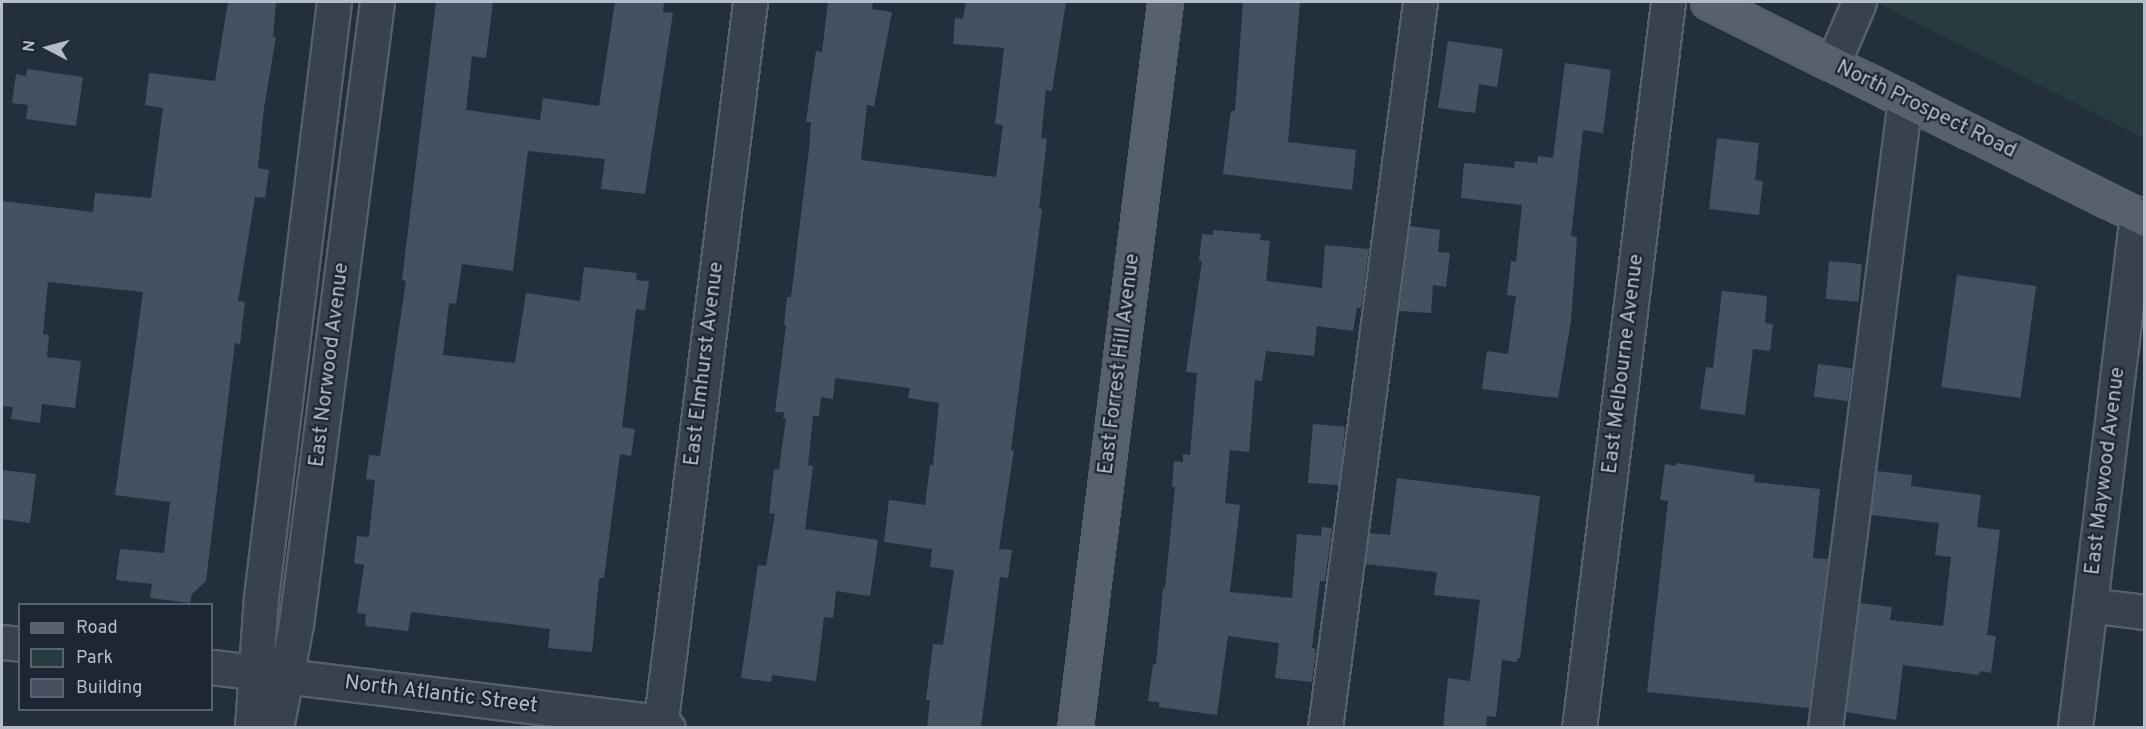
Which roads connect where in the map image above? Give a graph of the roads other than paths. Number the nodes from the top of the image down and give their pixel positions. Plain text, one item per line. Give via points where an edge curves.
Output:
1 (334, 2) edge
2 (377, 2) edge
3 (750, 2) edge
4 (1165, 2) edge
5 (1420, 2) edge
6 (1668, 2) edge
7 (1708, 2) edge
8 (1859, 2) edge
9 (1833, 63) junction
10 (1905, 99) junction
11 (2141, 216) edge
12 (2090, 605) junction
13 (2145, 612) edge
14 (2, 642) edge
15 (18, 644) edge
16 (213, 667) edge
17 (271, 674) junction
18 (663, 726) edge
19 (252, 728) edge
20 (276, 728) edge
21 (1075, 728) edge
22 (1325, 728) edge
23 (1579, 728) edge
24 (1825, 728) edge
25 (2076, 728) edge

1 - 17 street, East Norwood Avenue via 261,597
2 - 17 street, East Norwood Avenue via 296,624
3 - 18 street, East Elmhurst Avenue
4 - 21 main road, East Forrest Hill Avenue
5 - 22 street
6 - 23 street, East Melbourne Avenue
7 - 9 main road, North Prospect Road
8 - 9 street
9 - 10 main road, North Prospect Road
10 - 11 main road, North Prospect Road
10 - 24 street
11 - 12 street, East Maywood Avenue
12 - 13 street
12 - 25 street, East Maywood Avenue
14 - 15 street
16 - 17 street, North Atlantic Street
17 - 18 street, North Atlantic Street
17 - 19 street, East Norwood Avenue
17 - 20 street, East Norwood Avenue

